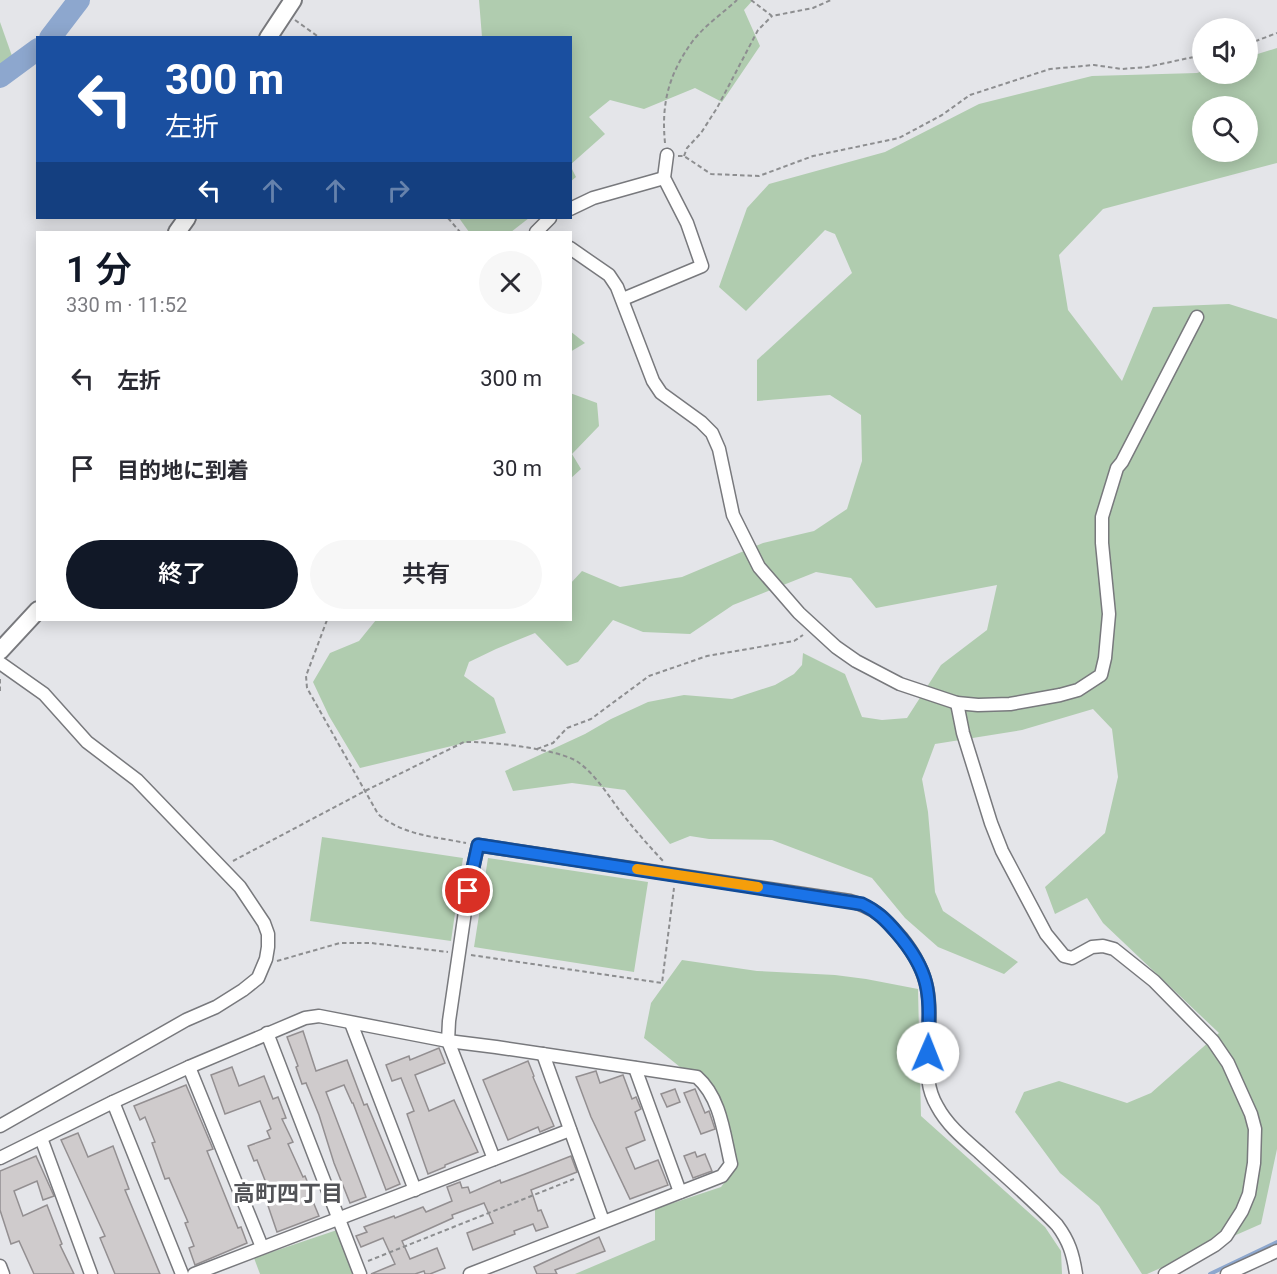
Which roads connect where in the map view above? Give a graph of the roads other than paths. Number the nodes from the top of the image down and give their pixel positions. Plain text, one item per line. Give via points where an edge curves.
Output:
1 (289, 7) edge
2 (269, 36) edge
3 (667, 155) road end
4 (664, 178) junction
5 (572, 208) edge
6 (549, 219) edge
7 (538, 231) edge
8 (572, 249) edge
9 (622, 299) junction
10 (1197, 317) dead end
11 (36, 612) edge
12 (0, 651) edge
13 (0, 663) edge
14 (957, 703) junction
15 (351, 1023) junction
16 (267, 1034) junction
17 (448, 1041) junction
18 (543, 1054) junction
19 (189, 1067) junction
20 (635, 1068) junction
21 (114, 1102) junction
22 (0, 1126) edge
23 (570, 1130) junction
24 (41, 1138) junction
25 (0, 1158) edge
26 (494, 1159) junction
27 (415, 1190) junction
28 (680, 1192) junction
29 (340, 1219) junction
30 (603, 1221) junction
31 (262, 1247) junction
32 (1277, 1251) edge
33 (0, 1266) edge
34 (358, 1270) edge
35 (3, 1274) edge
36 (91, 1274) edge
37 (182, 1274) edge
38 (194, 1274) edge
39 (470, 1274) edge
40 (1076, 1274) edge
41 (1165, 1274) edge
42 (1227, 1274) edge

1 - 2 main road
3 - 4 street
4 - 5 street via 593,198
4 - 9 street via 687,223 702,266
6 - 7 street
8 - 9 street via 609,275
9 - 14 street via 652,381 661,393 712,433 733,515 759,567 799,613 836,647 883,676
10 - 14 street via 1117,468 1102,517 1109,614 1101,675 1078,690 1060,695 1010,704
11 - 12 main road
13 - 22 street via 44,694 87,742 137,780 240,887 268,934 266,959 258,978 243,990
14 - 41 street via 1002,851 1046,934 1064,956 1072,958 1092,947 1114,949 1154,981 1213,1041 1228,1063 1251,1114 1255,1129 1254,1163 1242,1211 1226,1236 1215,1245
15 - 16 street via 319,1016
15 - 17 street
15 - 27 street
16 - 19 street
16 - 29 street
17 - 18 street
17 - 26 street
17 - 40 street via 478,845 850,901 874,909 915,956 928,986 927,1075 937,1106 962,1137 1057,1225 1068,1239
18 - 20 street
18 - 23 street
19 - 21 street
19 - 31 street
20 - 28 street
20 - 28 street via 697,1077 718,1110 731,1164 722,1176
21 - 24 street
21 - 37 street
23 - 26 street
23 - 30 street
24 - 25 street
24 - 36 street
26 - 27 street
27 - 29 street
28 - 30 street
29 - 31 street
29 - 34 street
30 - 39 street
31 - 38 street
32 - 42 street
33 - 35 street

